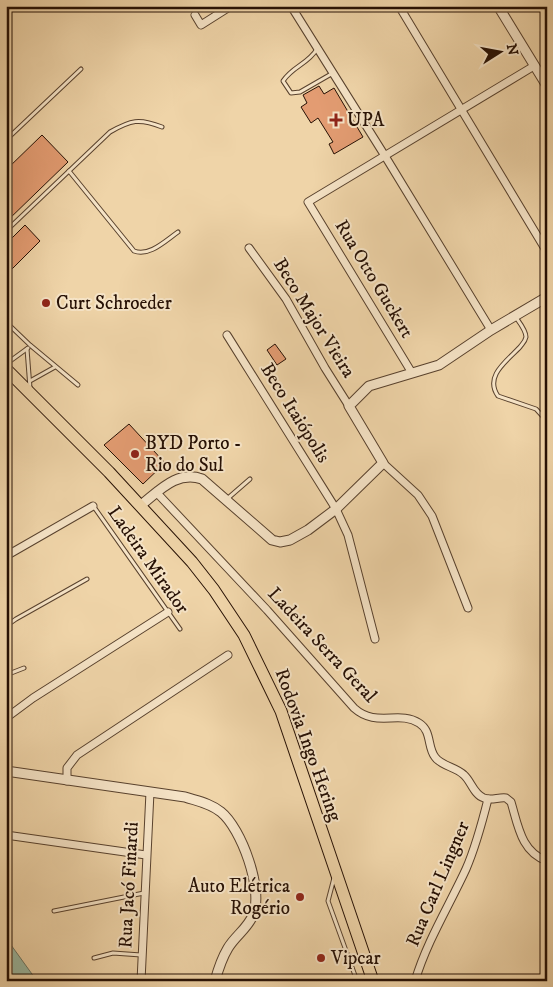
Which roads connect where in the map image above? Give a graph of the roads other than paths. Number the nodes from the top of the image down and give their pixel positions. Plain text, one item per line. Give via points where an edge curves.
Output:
1 (231, 6) edge
2 (291, 6) edge
3 (399, 6) edge
4 (498, 6) edge
5 (195, 15) dead end
6 (318, 48) junction
7 (534, 66) junction
8 (81, 69) dead end
9 (333, 73) junction
10 (547, 86) edge
11 (462, 110) junction
12 (162, 127) dead end
13 (6, 140) edge
14 (386, 156) junction
15 (69, 171) junction
16 (6, 231) edge
17 (178, 232) dead end
18 (249, 248) dead end
19 (547, 252) edge
20 (547, 297) edge
21 (515, 316) junction
22 (6, 322) edge
23 (491, 330) junction
24 (226, 335) dead end
25 (30, 345) junction
26 (27, 350) junction
27 (6, 364) edge
28 (55, 367) junction
29 (6, 369) edge
30 (412, 373) junction
31 (30, 381) junction
32 (78, 385) dead end
33 (31, 394) junction
34 (349, 406) junction
35 (547, 421) edge
36 (383, 463) junction
37 (250, 479) dead end
38 (157, 493) junction
39 (225, 501) junction
40 (140, 505) junction
41 (93, 506) joint
42 (336, 509) junction
43 (6, 556) edge
44 (87, 579) dead end
45 (468, 608) dead end
46 (168, 612) junction
47 (6, 626) edge
48 (180, 628) dead end
49 (375, 639) dead end
50 (228, 655) dead end
51 (24, 668) dead end
52 (6, 675) edge
53 (6, 718) edge
54 (6, 771) edge
55 (66, 781) junction
56 (150, 792) junction
57 (488, 799) junction
58 (6, 835) edge
59 (146, 855) junction
60 (547, 860) edge
61 (336, 873) junction
62 (144, 893) junction
63 (54, 911) dead end
64 (141, 955) junction
65 (94, 958) dead end
66 (141, 981) edge
67 (215, 981) edge
68 (357, 981) edge
69 (373, 981) edge
70 (415, 981) edge

1 - 5 street via 201,25
2 - 6 street
3 - 11 street
4 - 7 street
6 - 9 street
6 - 9 lane via 311,58 283,80 287,88 291,93 300,92
7 - 10 street
7 - 11 street
8 - 13 lane
9 - 14 street
11 - 14 street
11 - 19 street
12 - 15 lane via 147,121 127,122 110,132
14 - 23 street
14 - 30 street, Rua Otto Guckert via 308,202
15 - 16 lane
15 - 17 lane via 134,251 140,254 147,252
18 - 34 street, Beco Major Vieira via 286,298
20 - 21 street
21 - 23 street
21 - 35 lane via 526,338 495,374 494,390 498,396 536,410
22 - 25 lane
23 - 30 street via 439,364
24 - 42 street, Beco Itaiópolis
25 - 26 lane
25 - 28 lane
26 - 27 lane
26 - 31 lane
28 - 31 lane
28 - 32 lane
29 - 33 highway, Rodovia Ingo Hering
30 - 34 street via 369,386
31 - 33 lane
33 - 40 highway, Rodovia Ingo Hering
34 - 36 street
36 - 42 street
36 - 45 street via 418,495 432,516
37 - 39 lane
38 - 39 street via 186,476 202,479
38 - 40 street
38 - 57 street, Ladeira Serra Geral via 354,708 367,718 412,719 420,723 438,761 464,774 478,794
39 - 42 street via 272,540 280,542 299,536
40 - 61 highway, Rodovia Ingo Hering via 203,574 252,649 281,711
41 - 43 street
41 - 46 lane, Ladeira Mirador
42 - 49 street, Beco Itaiópolis via 348,535
44 - 47 lane
46 - 48 lane, Ladeira Mirador
46 - 53 street
50 - 55 street via 77,756 67,768
51 - 52 lane
54 - 55 street
55 - 56 street
56 - 59 street, Rua Jacó Finardi
56 - 67 street via 200,801 220,811 232,824 246,856 256,897 254,914 228,948
57 - 60 street via 506,798 511,802 524,842 529,850
57 - 70 street, Rua Carl Lingner via 466,869 435,931
58 - 59 street
59 - 62 street, Rua Jacó Finardi
61 - 68 lane via 328,901
61 - 69 highway, Rodovia Ingo Hering
62 - 63 lane
62 - 64 street, Rua Jacó Finardi
64 - 65 lane via 113,953
64 - 66 street, Rua Jacó Finardi

